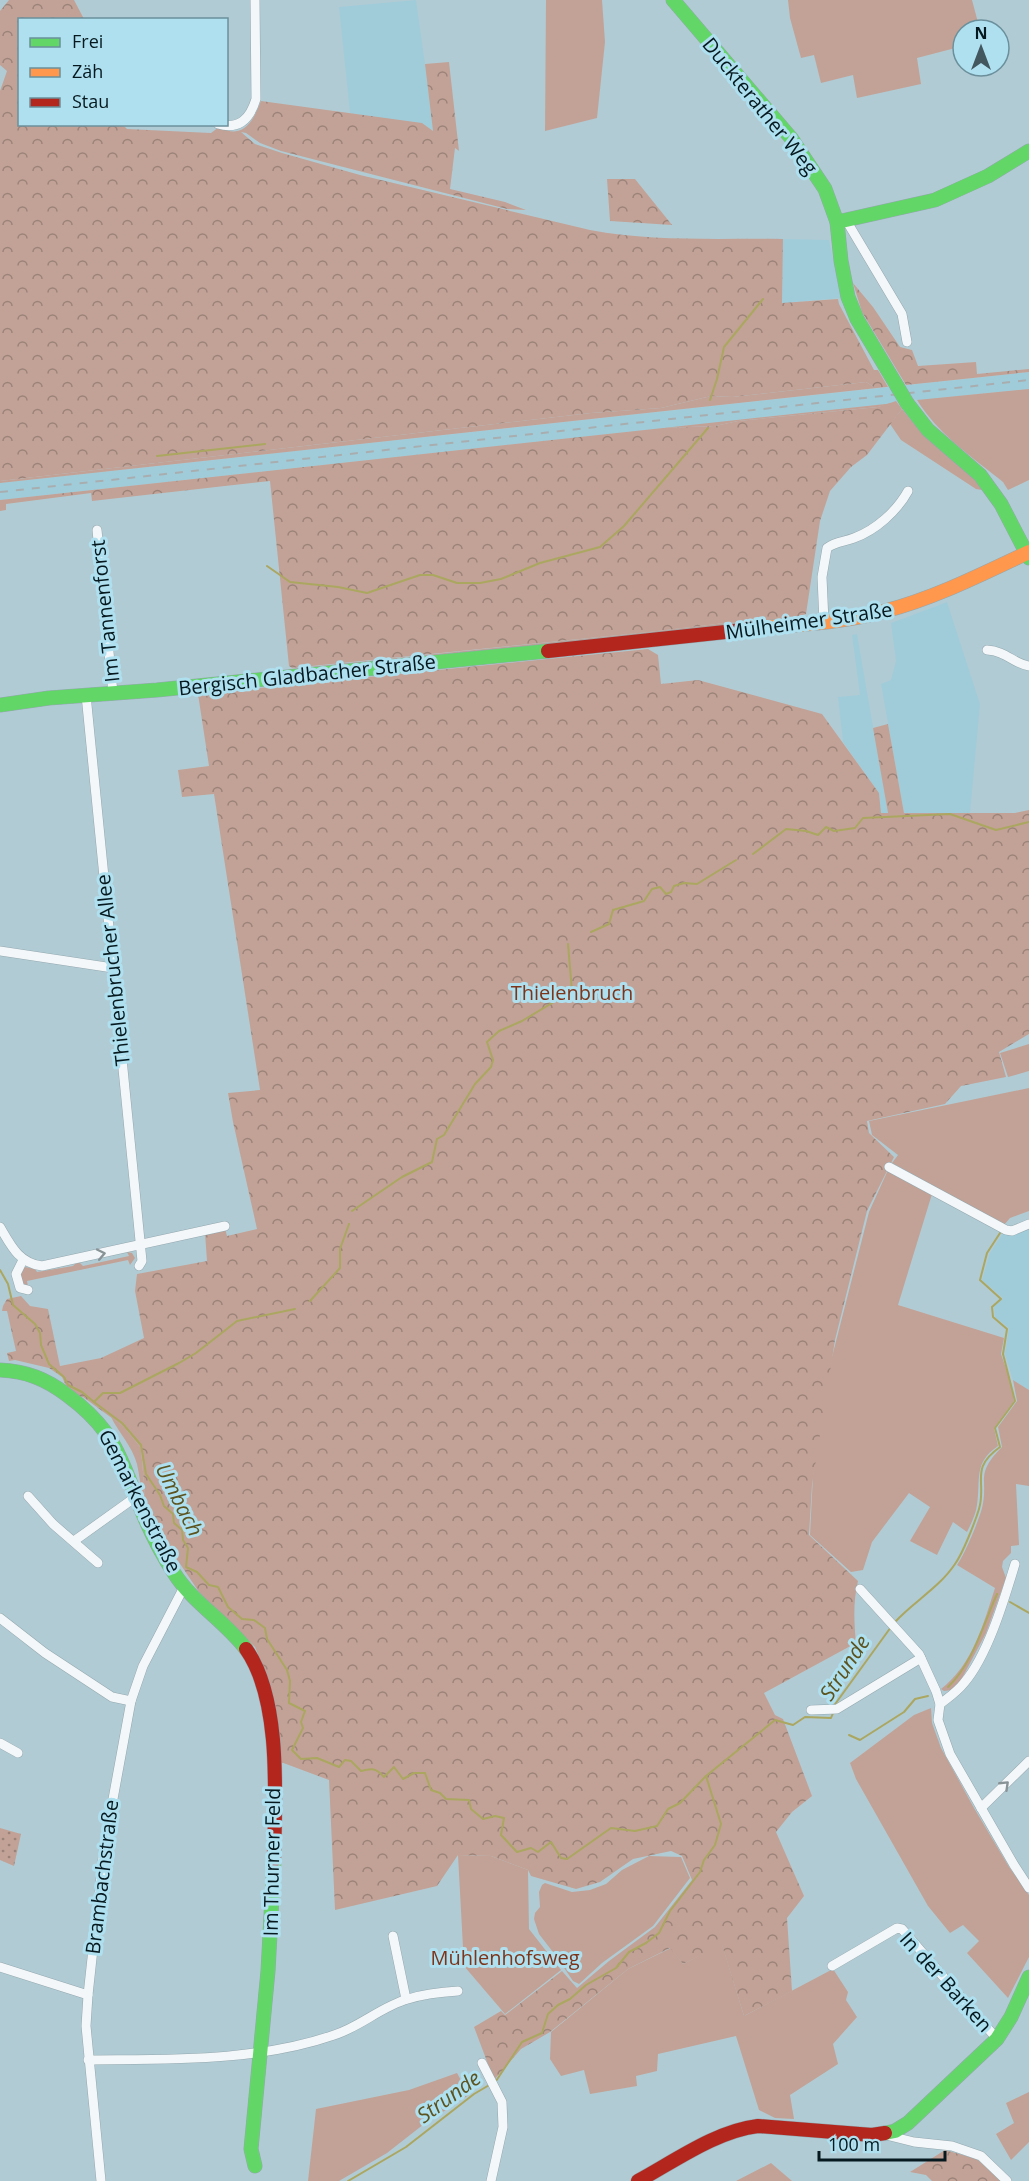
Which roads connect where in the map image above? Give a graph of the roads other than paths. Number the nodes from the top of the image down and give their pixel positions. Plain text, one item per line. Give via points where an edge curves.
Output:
1 (255, 0) edge
2 (673, 0) edge
3 (223, 126) edge
4 (1029, 152) edge
5 (842, 221) junction
6 (907, 342) dead end
7 (908, 491) dead end
8 (97, 530) dead end
9 (1028, 554) edge
10 (824, 622) junction
11 (614, 644) joint
12 (987, 650) dead end
13 (1029, 666) edge
14 (113, 693) junction
15 (86, 695) junction
16 (0, 705) edge
17 (0, 951) edge
18 (113, 968) junction
19 (889, 1167) dead end
20 (1029, 1224) edge
21 (225, 1226) dead end
22 (0, 1227) edge
23 (141, 1246) junction
24 (23, 1260) junction
25 (139, 1266) dead end
26 (28, 1290) dead end
27 (0, 1370) edge
28 (28, 1496) dead end
29 (137, 1496) junction
30 (74, 1540) junction
31 (98, 1563) dead end
32 (1015, 1564) dead end
33 (184, 1587) junction
34 (860, 1588) dead end
35 (0, 1618) edge
36 (921, 1658) junction
37 (130, 1701) junction
38 (940, 1704) junction
39 (811, 1710) dead end
40 (0, 1743) edge
41 (18, 1753) dead end
42 (1029, 1761) edge
43 (981, 1808) junction
44 (1029, 1888) edge
45 (393, 1936) dead end
46 (832, 1966) dead end
47 (0, 1967) edge
48 (1029, 1977) edge
49 (458, 1992) dead end
50 (88, 1995) junction
51 (406, 1999) junction
52 (997, 2039) junction
53 (261, 2053) junction
54 (88, 2060) junction
55 (482, 2063) dead end
56 (884, 2134) junction
57 (255, 2166) dead end
58 (101, 2181) edge
59 (491, 2181) edge
60 (638, 2181) edge
61 (1008, 2181) edge

1 - 3 street via 256,99 245,121
2 - 5 street, Duckterather Weg via 791,138
4 - 5 street via 935,200
5 - 6 street, Duckterather Weg via 902,314
5 - 9 street, Duckterather Weg, bridge via 841,261 857,319 907,403 927,430 981,476 1002,504
7 - 10 street via 900,505 866,534 836,541 827,548 822,577
8 - 14 street, Im Tannenforst
9 - 10 street, Mülheimer Straße via 910,605
10 - 11 street, Mülheimer Straße
11 - 14 street, Bergisch Gladbacher Straße
12 - 13 street
14 - 15 street, Bergisch Gladbacher Straße
15 - 16 street, Bergisch Gladbacher Straße
15 - 18 street, Thielenbrucher Allee
17 - 18 street
18 - 23 street, Thielenbrucher Allee
19 - 20 street via 1003,1229 1012,1231
21 - 23 street
22 - 24 street
24 -> 23 street via 42,1266
23 - 25 street, Thielenbrucher Allee
24 - 26 street via 16,1274 20,1288
27 - 29 street, Gemarkenstraße via 33,1373 91,1414 112,1439
28 - 30 street
29 - 30 street
29 - 33 street, Gemarkenstraße via 163,1554
30 - 31 street
32 - 38 street via 981,1656 967,1680
33 - 37 street, Brambachstraße via 143,1666
33 - 53 street, Im Thurner Feld via 243,1644 257,1667 272,1722 274,1885
34 - 36 street
35 - 37 street via 112,1697
36 - 38 street
36 - 39 street via 834,1709
37 - 50 street, Brambachstraße via 104,1848
38 - 43 street via 938,1720 950,1754
40 - 41 street
43 -> 42 street
43 - 44 street
45 - 51 street
46 - 52 street, In der Barken via 897,1928 902,1929
47 - 50 street
48 - 52 street
49 - 51 street
50 - 54 street, Brambachstraße
51 - 53 street via 333,2036
52 - 56 street via 908,2123
53 - 54 street
53 - 57 street, Im Thurner Feld via 251,2149
54 - 58 street, Brambachstraße
55 - 59 street via 502,2102 503,2127
56 - 60 street via 740,2128
56 - 61 street via 951,2146 981,2156

